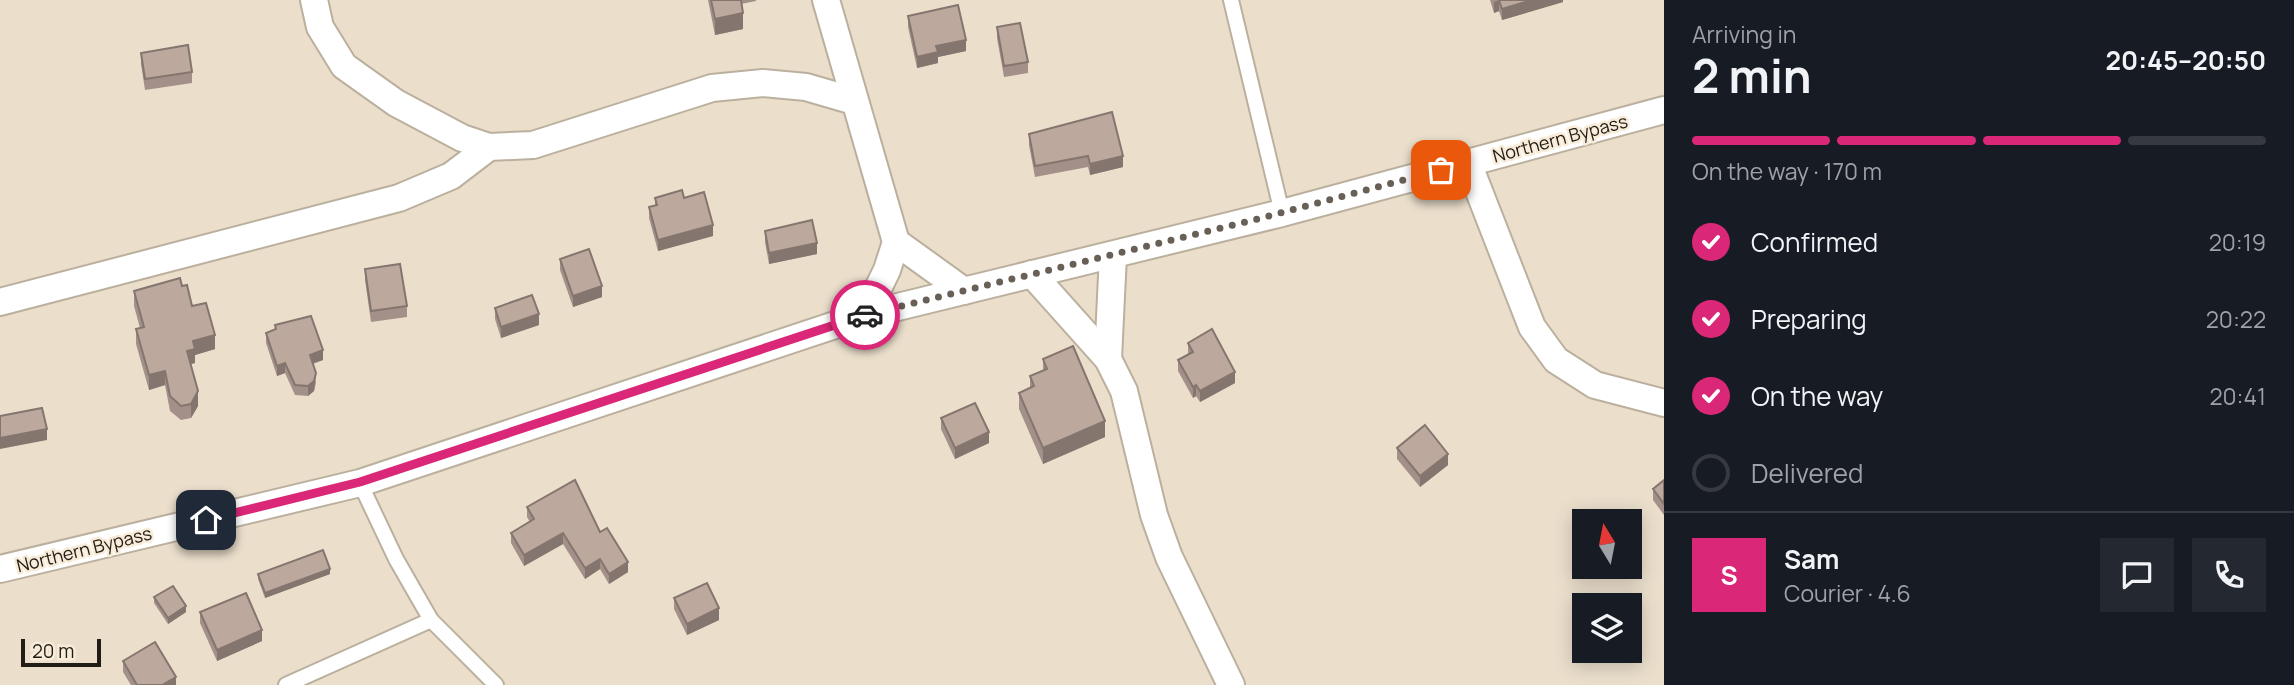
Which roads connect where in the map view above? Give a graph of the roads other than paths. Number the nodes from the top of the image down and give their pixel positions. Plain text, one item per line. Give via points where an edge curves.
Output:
1 (314, 0) edge
2 (827, 0) edge
3 (1231, 0) edge
4 (854, 101) junction
5 (1664, 110) edge
6 (489, 147) junction
7 (1468, 163) junction
8 (1282, 213) junction
9 (896, 242) junction
10 (1113, 255) junction
11 (1032, 274) junction
12 (964, 291) junction
13 (0, 302) edge
14 (865, 315) junction
15 (1108, 359) junction
16 (1664, 404) edge
17 (360, 482) junction
18 (0, 569) edge
19 (431, 620) junction
20 (286, 685) edge
21 (496, 685) edge
22 (1231, 685) edge

1 - 6 street via 320,27 344,66 396,103
2 - 4 street
3 - 8 lane
4 - 6 street via 806,87 763,83 712,88 533,145
4 - 9 street
5 - 7 street, Northern Bypass
6 - 13 street via 452,176 399,198
7 - 8 street, Northern Bypass
7 - 16 street via 1532,327 1556,360 1595,385
8 - 10 street, Northern Bypass
9 - 12 street
9 - 14 street
10 - 11 street, Northern Bypass
10 - 15 street
11 - 12 street, Northern Bypass
11 - 15 street
12 - 14 street, Northern Bypass
14 - 17 street, Northern Bypass
15 - 22 street via 1124,391 1169,557
17 - 18 street, Northern Bypass
17 - 19 lane
19 - 20 lane
19 - 21 lane

